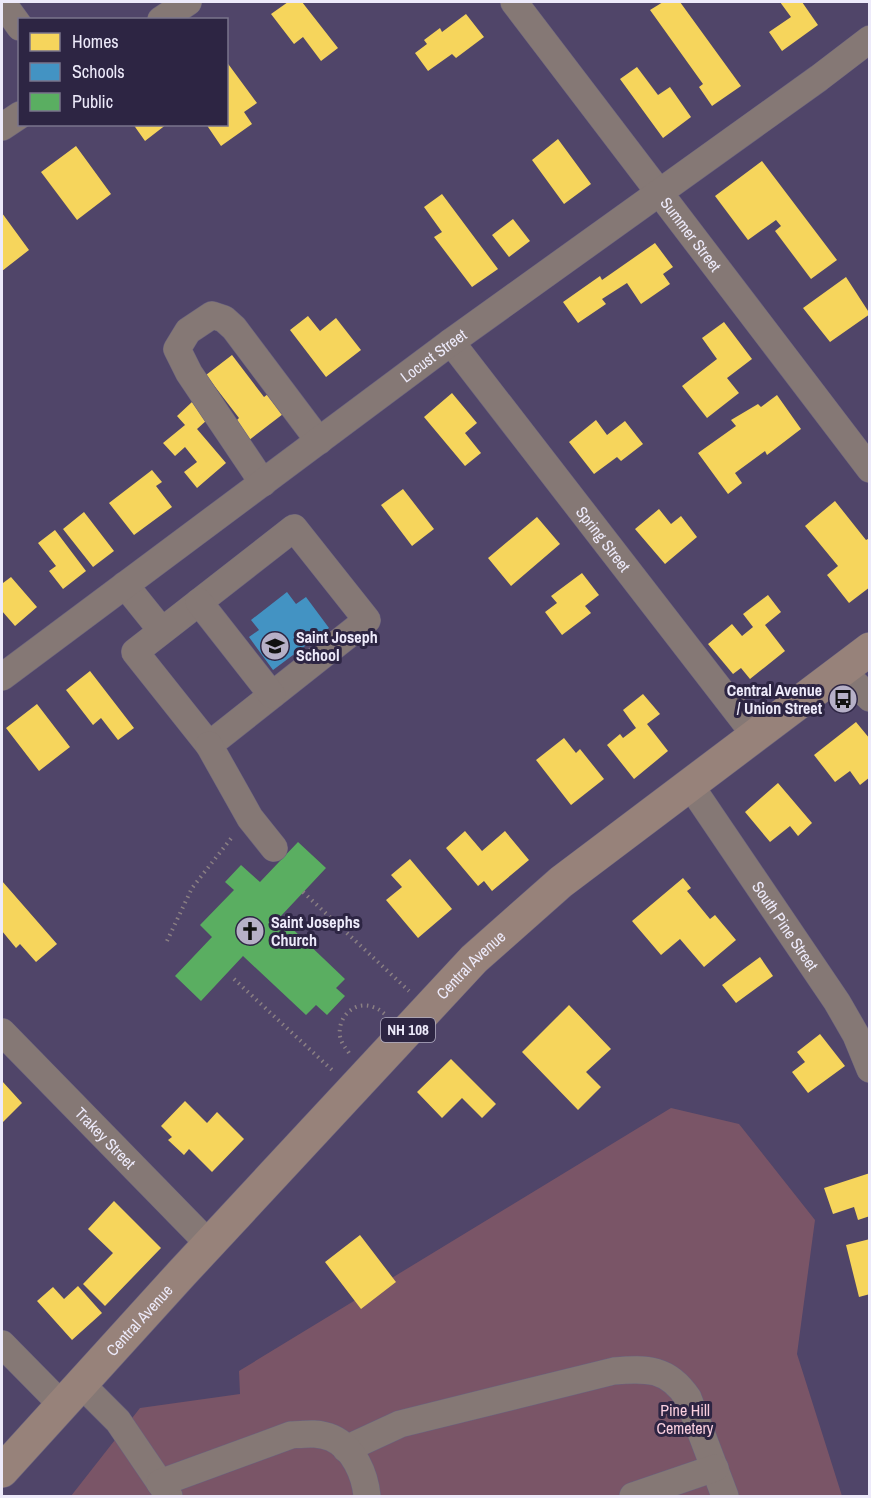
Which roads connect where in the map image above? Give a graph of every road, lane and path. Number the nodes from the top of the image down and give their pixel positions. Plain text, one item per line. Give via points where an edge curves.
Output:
1 (2, 2) edge
2 (188, 2) edge
3 (514, 2) edge
4 (164, 18) edge
5 (18, 24) edge
6 (870, 39) edge
7 (18, 116) edge
8 (2, 127) edge
9 (659, 191) junction
10 (451, 342) junction
11 (319, 441) junction
12 (870, 468) edge
13 (263, 483) junction
14 (125, 585) junction
15 (199, 602) junction
16 (162, 631) junction
17 (870, 648) edge
18 (841, 670) junction
19 (2, 677) edge
20 (272, 695) junction
21 (870, 698) edge
22 (755, 735) junction
23 (209, 745) junction
24 (690, 785) junction
25 (250, 818) junction
26 (274, 848) dead end
27 (303, 892) dead end
28 (167, 941) dead end
29 (234, 979) dead end
30 (409, 991) dead end
31 (386, 1015) dead end
32 (2, 1032) edge
33 (349, 1053) dead end
34 (870, 1069) edge
35 (333, 1071) dead end
36 (209, 1244) junction
37 (2, 1344) edge
38 (71, 1394) junction
39 (346, 1449) junction
40 (715, 1468) junction
41 (2, 1471) edge
42 (165, 1490) edge
43 (368, 1497) edge
44 (633, 1497) edge
45 (725, 1497) edge

1 - 5 street
2 - 4 street
3 - 9 street, Summer Street
6 - 9 street, Locust Street
7 - 8 street
9 - 10 street, Locust Street
9 - 12 street, Summer Street
10 - 11 street, Locust Street
10 - 22 street, Spring Street
11 - 13 street, Locust Street
11 - 13 street via 224,319 212,315 188,331 177,349
13 - 14 street, Locust Street
14 - 16 street
14 - 19 street, Locust Street
15 - 16 street
15 - 20 street
15 - 20 street via 294,528 367,620
16 - 23 street via 135,652
17 - 18 main road, Central Avenue / NH 108
18 - 21 street
18 - 22 main road, Central Avenue / NH 108
20 - 23 street
22 - 24 main road, Central Avenue / NH 108
23 - 25 street
24 - 34 street, South Pine Street via 837,1002
24 - 36 main road, Central Avenue / NH 108 via 561,882 474,959
25 - 26 street
25 - 28 path via 192,888
27 - 30 path
29 - 35 path
31 - 33 path via 362,1005 350,1010 341,1021 339,1034
32 - 36 street, Trakey Street
36 - 38 main road, Central Avenue / NH 108
37 - 38 street
38 - 41 main road, Central Avenue / NH 108
38 - 42 street via 118,1421
39 - 40 street via 399,1424 614,1371 642,1369 663,1374 679,1384
39 - 42 street via 333,1438 312,1433 291,1435
39 - 43 street via 357,1462
40 - 44 street
40 - 45 street

